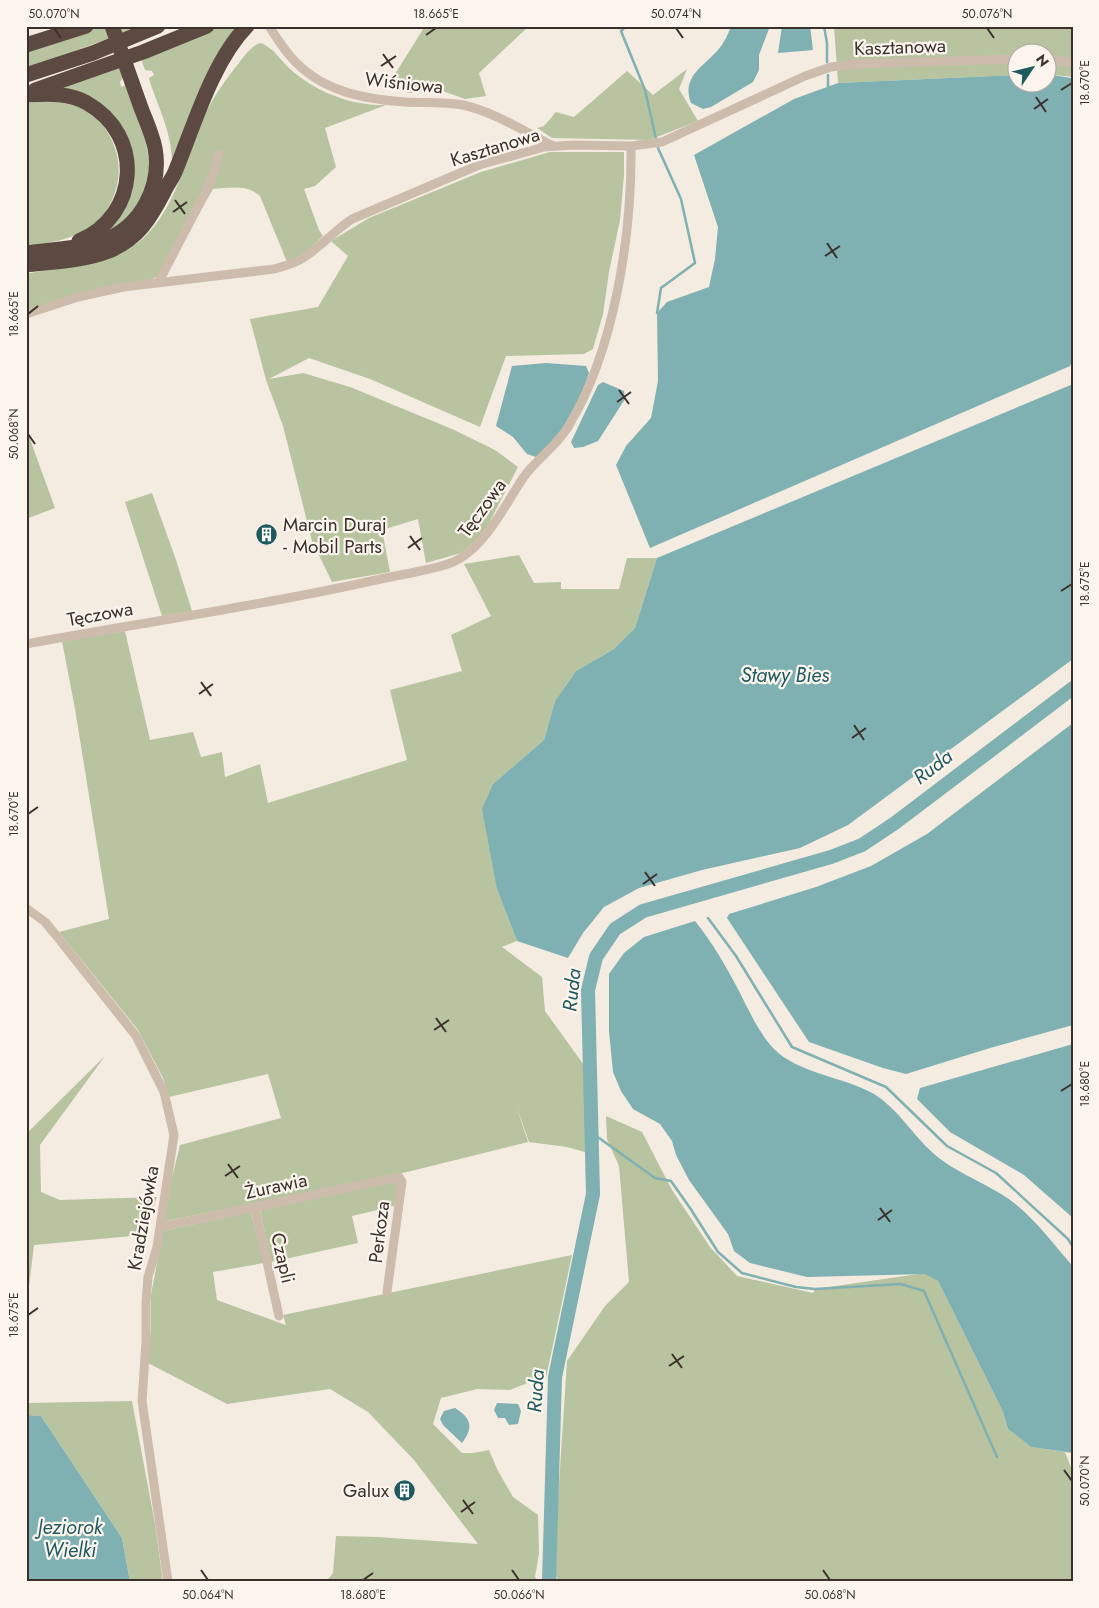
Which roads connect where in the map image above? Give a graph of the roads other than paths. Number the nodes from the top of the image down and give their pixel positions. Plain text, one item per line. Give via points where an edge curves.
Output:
1 (86, 26) edge
2 (112, 26) edge
3 (122, 26) edge
4 (158, 26) edge
5 (207, 26) edge
6 (247, 26) edge
7 (272, 30) edge
8 (26, 45) edge
9 (1006, 59) edge
10 (1056, 60) edge
11 (1073, 63) edge
12 (26, 75) edge
13 (135, 76) junction
14 (26, 94) edge
15 (553, 146) junction
16 (631, 146) junction
17 (218, 154) dead end
18 (164, 191) junction
19 (63, 248) junction
20 (26, 253) edge
21 (26, 265) edge
22 (158, 283) junction
23 (26, 314) edge
24 (26, 644) edge
25 (26, 908) edge
26 (399, 1176) joint
27 (255, 1208) junction
28 (160, 1227) junction
29 (387, 1292) dead end
30 (279, 1316) dead end
31 (168, 1582) edge

1 - 8 highway
2 - 13 highway
3 - 13 highway
4 - 12 highway via 93,53
5 - 14 highway
6 - 18 highway via 218,68
7 - 15 street, Wiśniowa via 300,66 334,89 403,102 461,105 492,114
9 - 16 street, Kasztanowa via 832,67 805,76 673,138
10 - 11 street
13 - 18 highway via 160,132 166,173
13 - 19 highway via 155,148 156,174 149,198 134,221 116,235 89,246
14 - 19 highway via 54,94 86,102 112,124 124,146 127,183 118,207 109,221 94,234
15 - 16 street, Kasztanowa
15 - 22 street, Kasztanowa via 480,165 363,213 341,226 302,259 289,265
16 - 24 street, Tęczowa via 630,210 619,283 594,373 561,438 526,475 476,548 458,561 334,589
17 - 22 street via 211,180
18 - 21 highway via 151,218 123,244 91,256
19 - 20 highway
22 - 23 street, Kasztanowa via 100,291
25 - 28 street, Kradziejówka via 45,922 136,1036 164,1092 174,1135
26 - 27 street, Żurawia
26 - 29 street, Perkoza via 402,1182
27 - 28 street, Żurawia
27 - 30 street, Czapli
28 - 31 street, Kradziejówka via 148,1277 142,1401

